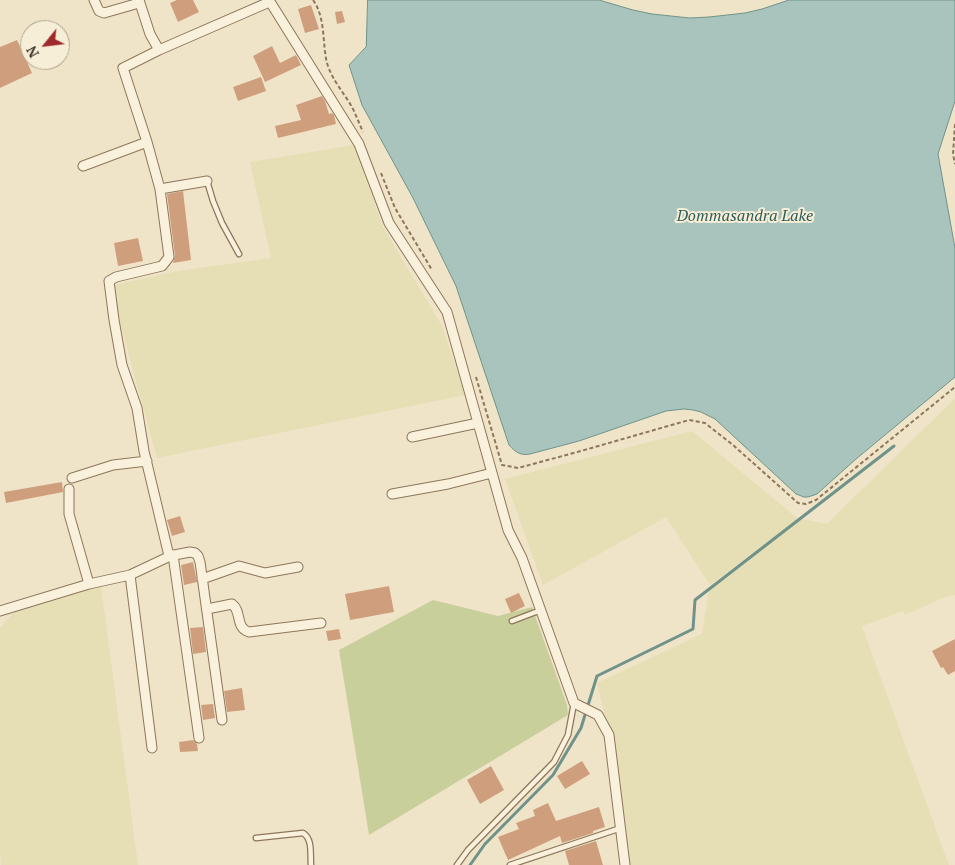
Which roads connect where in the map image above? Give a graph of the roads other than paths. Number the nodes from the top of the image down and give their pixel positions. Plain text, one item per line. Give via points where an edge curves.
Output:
1 (94, 0) edge
2 (139, 1) edge
3 (271, 1) edge
4 (159, 50) junction
5 (146, 142) junction
6 (84, 166) dead end
7 (207, 181) joint
8 (160, 189) junction
9 (239, 254) dead end
10 (478, 423) junction
11 (412, 437) dead end
12 (147, 461) junction
13 (492, 473) junction
14 (72, 478) dead end
15 (70, 489) dead end
16 (392, 494) dead end
17 (171, 556) junction
18 (298, 567) dead end
19 (130, 575) junction
20 (202, 579) junction
21 (89, 584) junction
22 (207, 609) junction
23 (541, 610) junction
24 (0, 611) edge
25 (512, 621) dead end
26 (321, 623) dead end
27 (574, 704) junction
28 (222, 720) dead end
29 (199, 738) dead end
30 (152, 748) dead end
31 (621, 828) junction
32 (256, 838) dead end
33 (311, 865) edge
34 (457, 865) edge
35 (510, 865) edge
36 (626, 865) edge

1 - 2 street via 101,13
2 - 4 street
3 - 4 street
3 - 10 street via 359,144 389,223 446,312
4 - 5 street via 123,68
5 - 6 street
5 - 8 street
7 - 8 street
7 - 9 lane via 222,223
8 - 12 street via 169,257 162,266 116,276 110,281 122,366 137,408
10 - 11 street
10 - 13 street
12 - 14 street via 114,465
12 - 17 street
13 - 16 street
13 - 23 street via 508,530
15 - 21 street via 69,514
17 - 19 street
17 - 20 street via 195,553
17 - 29 street
18 - 20 street via 263,572 239,566
19 - 21 street
19 - 30 street
20 - 22 street
21 - 24 street
22 - 26 street via 234,605 244,631 249,632
22 - 28 street
23 - 25 lane
23 - 27 street
27 - 31 street via 598,715 609,735
27 - 34 lane via 568,735 554,762
31 - 35 lane
31 - 36 street
32 - 33 lane via 303,833 310,842

